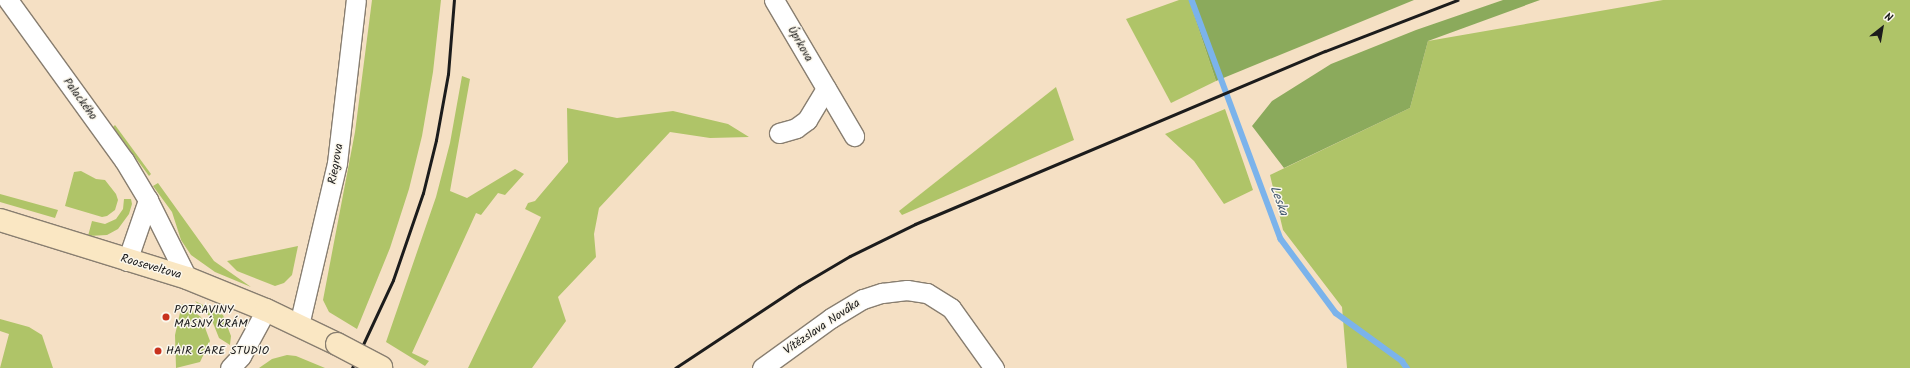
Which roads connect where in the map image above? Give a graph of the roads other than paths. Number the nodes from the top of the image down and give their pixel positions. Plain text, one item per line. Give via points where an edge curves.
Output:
1 (8, 0) edge
2 (356, 0) edge
3 (774, 0) edge
4 (826, 88) junction
5 (779, 133) dead end
6 (854, 136) dead end
7 (148, 200) junction
8 (0, 220) edge
9 (127, 261) junction
10 (187, 278) junction
11 (266, 310) junction
12 (299, 325) junction
13 (382, 367) edge
14 (230, 368) edge
15 (762, 368) edge
16 (994, 368) edge

1 - 7 street, Palackého via 124,160
2 - 12 street, Riegrova via 337,163
3 - 4 street, Úprkova
4 - 5 street via 807,120 796,128
4 - 6 street, Úprkova
7 - 9 street
7 - 10 street, Palackého
8 - 9 main road, Rooseveltova
9 - 10 main road, Rooseveltova
10 - 11 main road, Rooseveltova
11 - 12 main road, Rooseveltova
11 - 14 street via 241,356
12 - 13 main road, Rooseveltova, bridge
15 - 16 street, Vítězslava Nováka via 831,318 863,299 882,293 907,290 927,294 944,302 958,315

